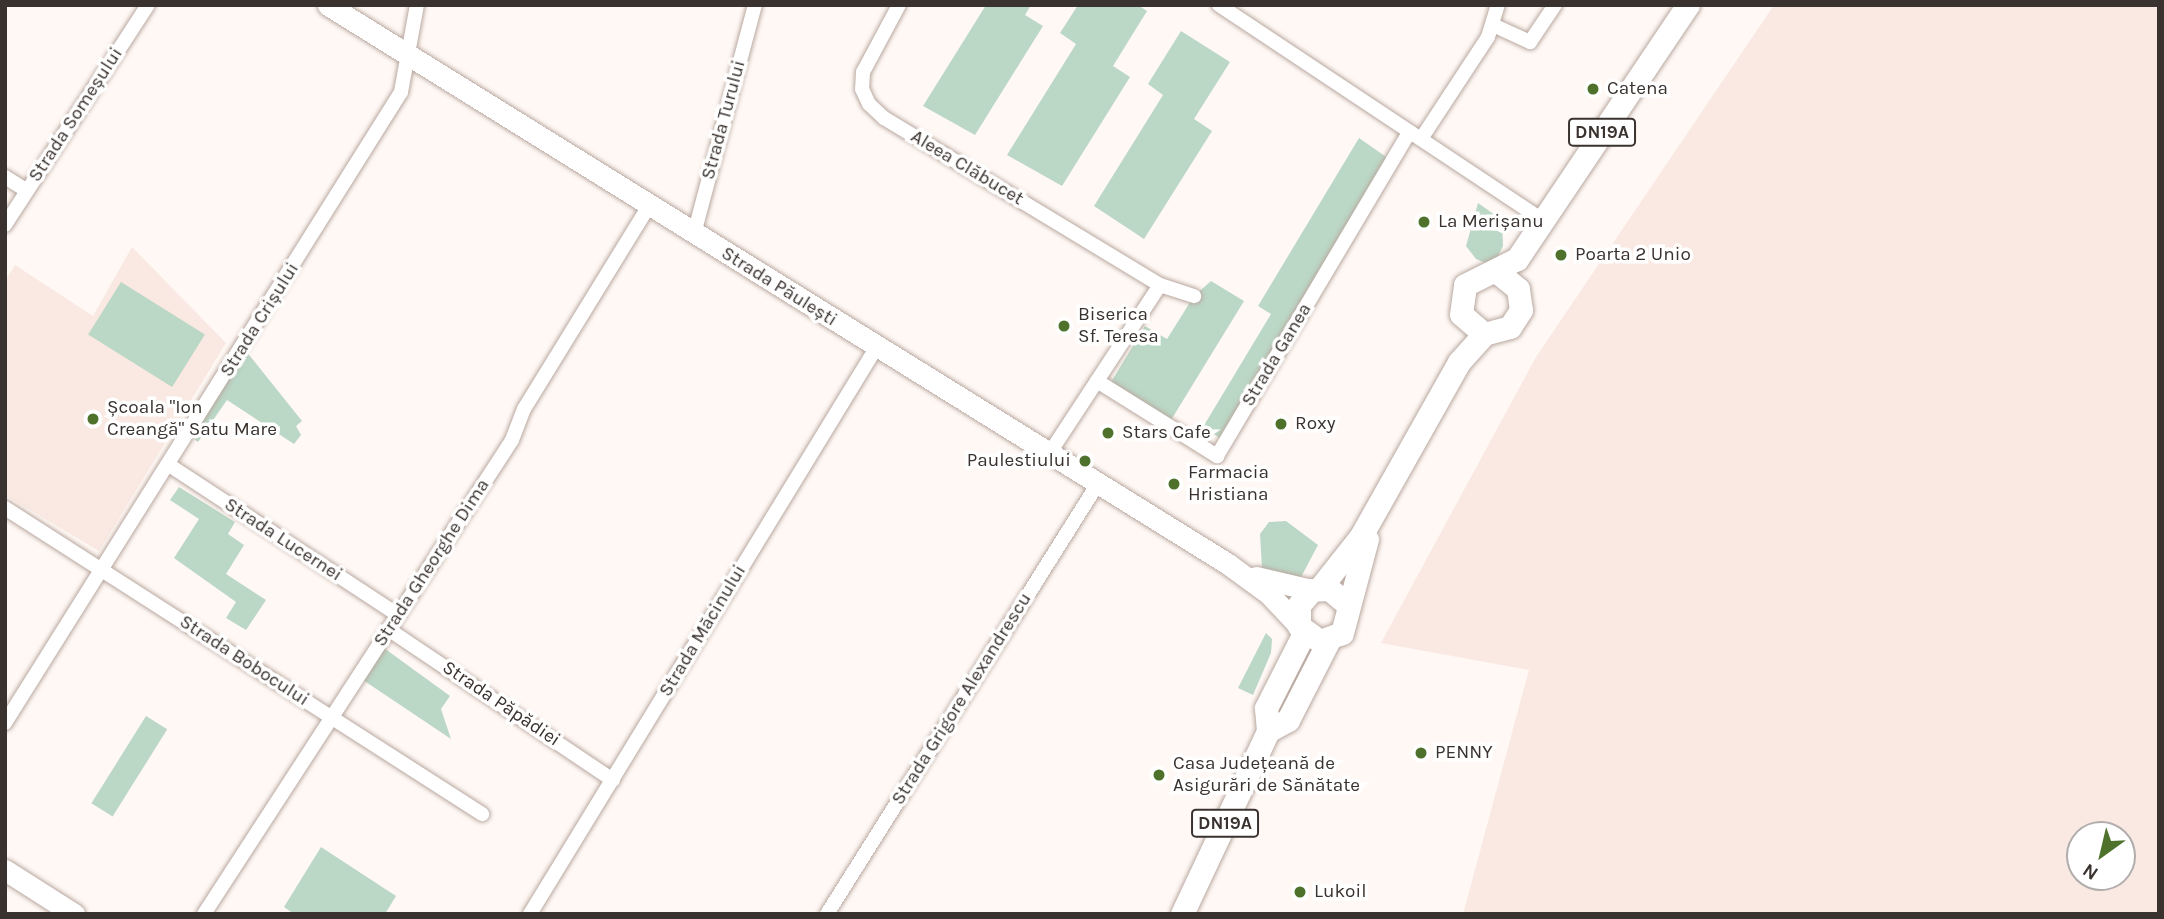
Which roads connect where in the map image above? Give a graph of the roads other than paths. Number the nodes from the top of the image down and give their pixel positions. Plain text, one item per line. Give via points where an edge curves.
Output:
1 (149, 5) edge
2 (328, 5) edge
3 (417, 5) edge
4 (755, 5) edge
5 (899, 5) edge
6 (1219, 5) edge
7 (1499, 5) edge
8 (1555, 5) edge
9 (1688, 5) edge
10 (1493, 25) junction
11 (405, 53) junction
12 (1415, 136) junction
13 (5, 177) edge
14 (26, 190) junction
15 (649, 206) junction
16 (1542, 220) junction
17 (5, 225) edge
18 (694, 234) junction
19 (1517, 259) junction
20 (1496, 271) junction
21 (1160, 285) junction
22 (1516, 285) junction
23 (1194, 296) dead end
24 (1475, 328) junction
25 (876, 348) junction
26 (1097, 381) junction
27 (1049, 454) junction
28 (169, 465) junction
29 (1097, 485) junction
30 (5, 508) edge
31 (1377, 510) junction
32 (1232, 566) junction
33 (103, 569) junction
34 (1316, 589) junction
35 (1347, 604) junction
36 (398, 615) junction
37 (388, 629) junction
38 (1302, 629) junction
39 (1329, 640) junction
40 (330, 718) junction
41 (5, 723) edge
42 (1268, 731) junction
43 (613, 780) junction
44 (482, 814) dead end
45 (5, 870) edge
46 (74, 914) edge
47 (204, 914) edge
48 (530, 914) edge
49 (827, 914) edge
50 (1182, 914) edge

1 - 14 street, Strada Someșului
2 - 11 main road, Strada Păulești
3 - 11 street, Strada Crișului
4 - 18 street, Strada Turului
5 - 21 street, Aleea Clăbucet via 863,72 862,89 869,104 884,118
6 - 12 street
7 - 10 street, Strada Ganea
8 - 10 street via 1530,42
9 - 16 main road, DN19A
10 - 12 street, Strada Ganea
11 - 15 main road, Strada Păulești
11 - 28 street, Strada Crișului via 401,92
12 - 16 street
12 - 26 street, Strada Ganea via 1217,456
13 - 14 street
14 - 17 street, Strada Someșului
15 - 18 main road, Strada Păulești
15 - 36 street, Strada Gheorghe Dima via 524,409 512,440
16 - 19 main road, DN19A
18 - 25 main road, Strada Păulești
19 - 20 main road, DN19A
19 - 22 main road
20 - 22 main road
20 - 24 main road, DN19A via 1482,273 1465,285 1460,304
21 - 23 street, Aleea Clăbucet
21 - 26 street
22 - 24 main road via 1521,299 1517,320 1500,332
24 - 31 main road
25 - 27 main road, Strada Păulești
25 - 43 street, Strada Măcinului
26 - 27 street
27 - 29 main road, Strada Păulești
28 - 33 street, Strada Crișului
28 - 36 street, Strada Lucernei
29 - 32 main road, Strada Păulești
29 - 49 street, Strada Grigore Alexandrescu
30 - 33 street, Strada Bobocului
31 - 34 main road
31 - 35 main road
32 - 34 main road, Strada Păulești via 1270,583
32 - 38 main road, Strada Păulești via 1269,594
33 - 40 street, Strada Bobocului
33 - 41 street, Strada Crișului
34 - 35 main road via 1337,593
34 - 38 main road via 1299,605
35 - 39 main road via 1347,625
36 - 37 street, Strada Gheorghe Dima
37 - 40 street, Strada Gheorghe Dima
37 - 43 street, Strada Păpădiei
38 - 39 main road
38 - 42 main road, DN19A via 1266,708
39 - 42 main road, DN19A via 1288,720
40 - 44 street, Strada Bobocului
40 - 47 street, Strada Gheorghe Dima
42 - 50 main road, DN19A
43 - 48 street, Strada Măcinului
45 - 46 main road

